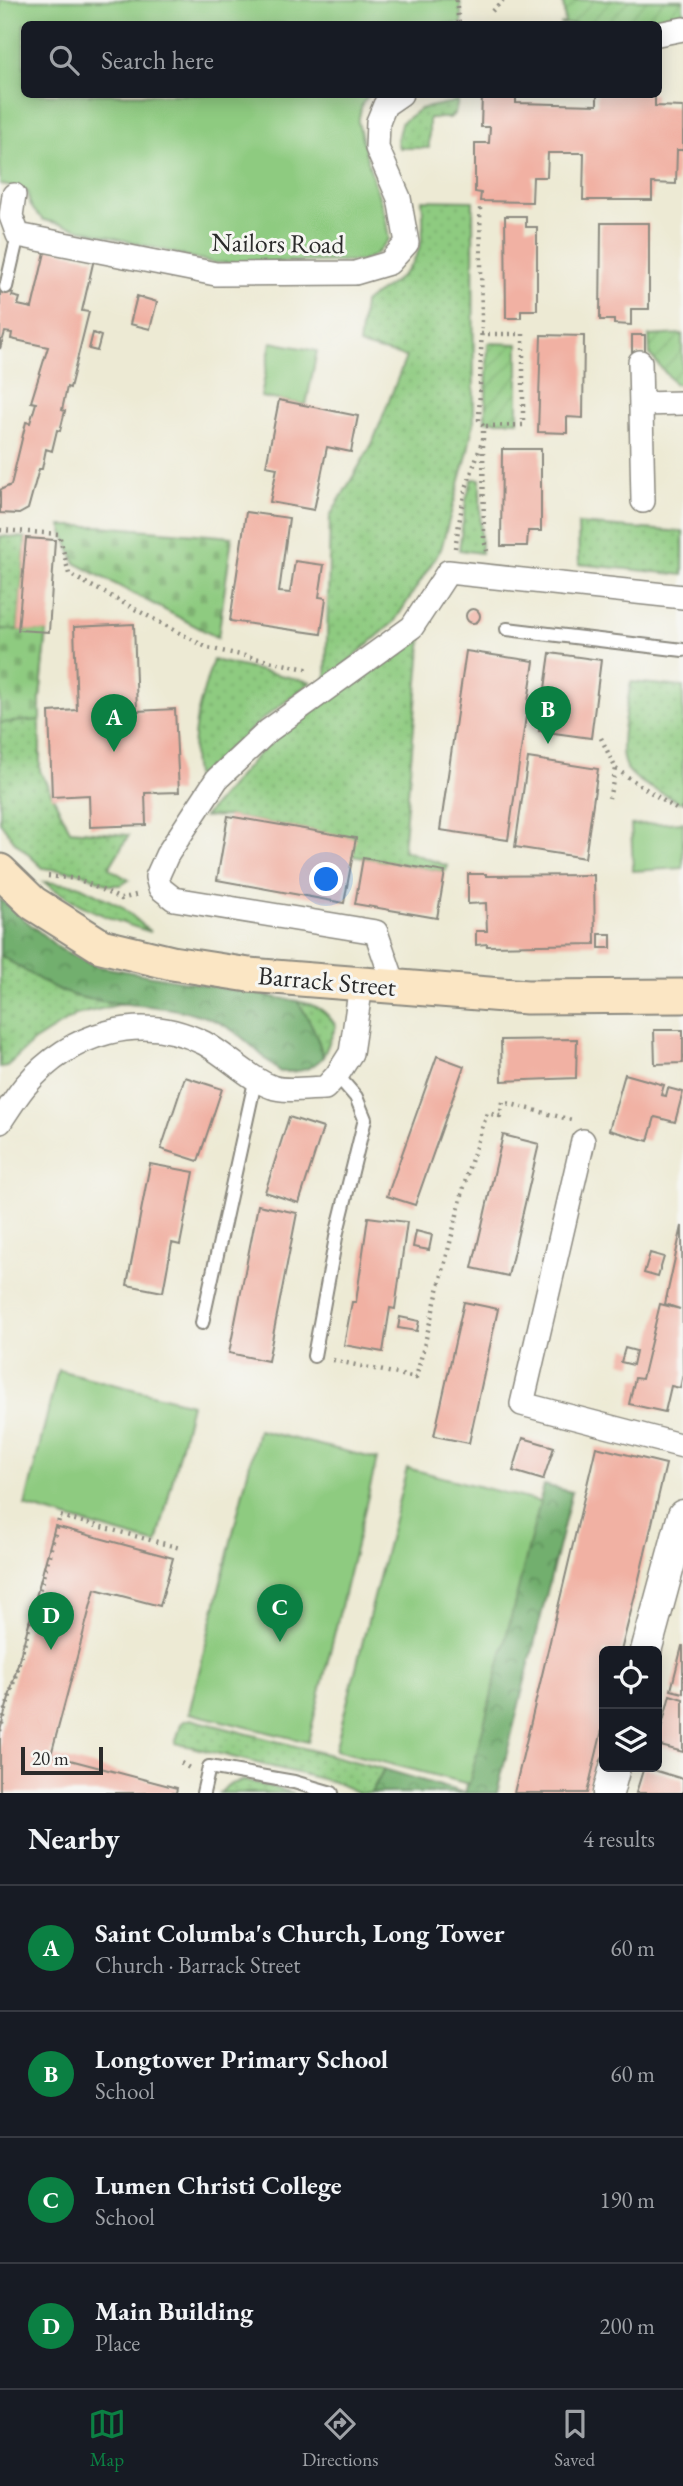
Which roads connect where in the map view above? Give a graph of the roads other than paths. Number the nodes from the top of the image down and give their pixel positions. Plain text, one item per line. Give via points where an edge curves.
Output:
1 (683, 29) edge
2 (662, 33) edge
3 (395, 98) edge
4 (14, 195) dead end
5 (18, 235) junction
6 (6, 287) dead end
7 (640, 362) dead end
8 (683, 403) edge
9 (641, 404) junction
10 (643, 501) dead end
11 (683, 597) edge
12 (507, 629) dead end
13 (683, 650) edge
14 (0, 871) edge
15 (361, 985) junction
16 (395, 988) junction
17 (683, 996) edge
18 (337, 1075) junction
19 (256, 1077) junction
20 (0, 1122) edge
21 (583, 1141) road end
22 (202, 1323) dead end
23 (314, 1356) road end
24 (683, 1446) edge
25 (683, 1515) edge
26 (647, 1646) edge
27 (614, 1772) edge
28 (203, 1793) edge
29 (332, 1793) edge
30 (608, 1793) edge

1 - 2 street
3 - 5 street, Nailors Road via 385,105 378,122 377,148 400,198 407,243 389,263 355,273 216,274
4 - 5 street via 11,216
5 - 6 lane
7 - 9 street
8 - 9 street
9 - 10 street
11 - 16 street via 448,572 412,627 268,731 217,779 167,855 157,877 160,888 174,900 376,932
12 - 13 lane
14 - 15 main road, Barrack Street via 35,889 101,946 249,975
15 - 16 main road, Barrack Street
15 - 18 street via 351,1052
16 - 17 main road, Barrack Street via 527,997
18 - 19 street via 326,1088 272,1088
18 - 23 lane via 356,1097 365,1119 337,1232
19 - 20 street via 205,1043 173,1031 136,1027 101,1032 46,1066
19 - 22 lane
21 - 24 street via 522,1404
25 - 26 street
27 - 30 street
28 - 29 lane via 209,1767

